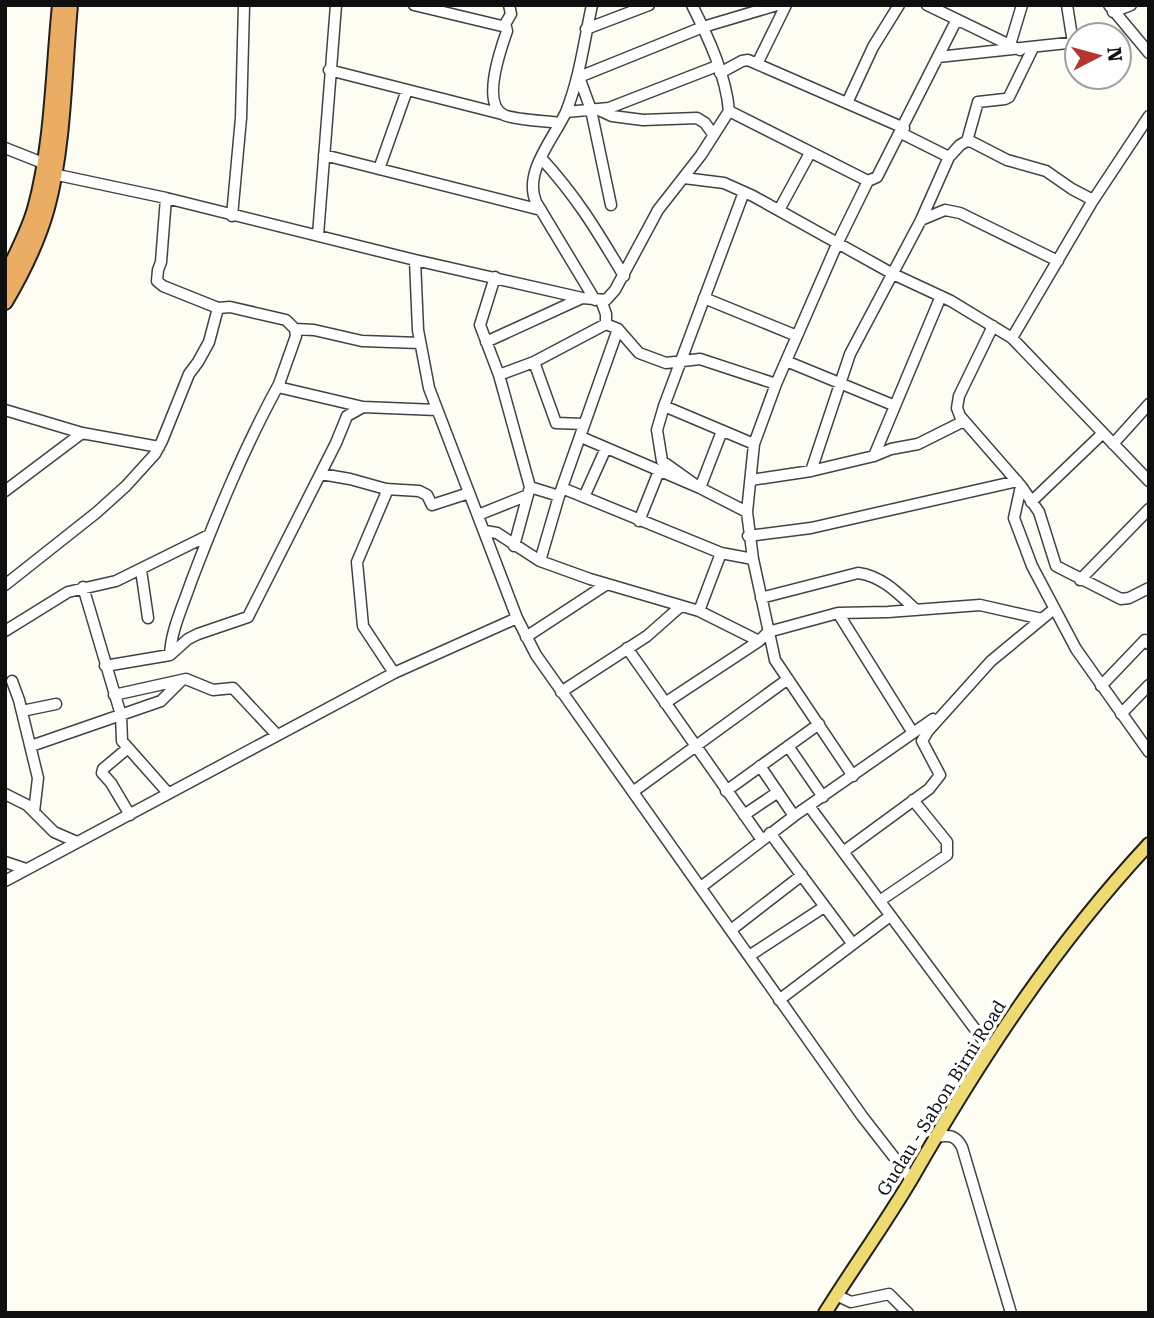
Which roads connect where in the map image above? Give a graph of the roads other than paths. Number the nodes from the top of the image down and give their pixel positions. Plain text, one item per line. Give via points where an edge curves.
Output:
1 (60, 5) edge
2 (70, 5) edge
3 (244, 5) edge
4 (336, 5) edge
5 (414, 5) edge
6 (509, 5) edge
7 (592, 5) edge
8 (649, 5) edge
9 (692, 5) edge
10 (777, 5) edge
11 (786, 5) edge
12 (899, 5) edge
13 (1022, 5) edge
14 (1132, 5) edge
15 (932, 6) edge
16 (1111, 9) edge
17 (956, 21) junction
18 (504, 26) junction
19 (703, 27) junction
20 (586, 29) junction
21 (1133, 35) edge
22 (1063, 44) edge
23 (1010, 45) junction
24 (1147, 47) edge
25 (1033, 48) junction
26 (1021, 50) junction
27 (938, 57) junction
28 (757, 64) junction
29 (719, 69) junction
30 (329, 70) junction
31 (579, 77) junction
32 (407, 90) junction
33 (847, 103) junction
34 (595, 110) junction
35 (729, 111) junction
36 (566, 112) junction
37 (504, 115) junction
38 (1149, 116) edge
39 (560, 123) junction
40 (902, 130) junction
41 (713, 134) junction
42 (967, 141) junction
43 (5, 148) edge
44 (810, 153) junction
45 (324, 155) junction
46 (949, 157) junction
47 (541, 158) junction
48 (48, 169) junction
49 (379, 169) junction
50 (684, 178) junction
51 (868, 181) junction
52 (744, 192) junction
53 (166, 198) junction
54 (1093, 200) junction
55 (611, 205) dead end
56 (541, 210) junction
57 (779, 210) junction
58 (232, 216) junction
59 (921, 220) junction
60 (317, 235) junction
61 (838, 242) junction
62 (415, 260) junction
63 (1058, 261) junction
64 (893, 274) junction
65 (624, 276) junction
66 (495, 277) junction
67 (5, 278) edge
68 (941, 296) junction
69 (582, 298) junction
70 (704, 299) junction
71 (598, 300) junction
72 (5, 302) edge
73 (218, 308) junction
74 (606, 324) junction
75 (993, 326) junction
76 (295, 329) junction
77 (618, 329) junction
78 (797, 336) junction
79 (1012, 338) junction
80 (486, 342) junction
81 (420, 344) junction
82 (680, 361) junction
83 (786, 361) junction
84 (534, 362) junction
85 (499, 375) junction
86 (840, 382) junction
87 (279, 384) junction
88 (776, 384) junction
89 (1149, 404) edge
90 (893, 405) junction
91 (664, 406) junction
92 (363, 407) junction
93 (5, 410) edge
94 (437, 411) junction
95 (964, 421) junction
96 (584, 424) junction
97 (722, 430) junction
98 (82, 433) junction
99 (1103, 433) junction
100 (581, 438) junction
101 (754, 444) junction
102 (1113, 444) junction
103 (159, 447) junction
104 (606, 448) junction
105 (874, 456) junction
106 (659, 471) junction
107 (811, 471) junction
108 (321, 474) junction
109 (751, 480) junction
110 (1149, 481) edge
111 (1019, 484) junction
112 (700, 488) junction
113 (388, 489) junction
114 (5, 491) edge
115 (529, 491) junction
116 (561, 492) junction
117 (469, 493) junction
118 (584, 497) junction
119 (1031, 502) junction
120 (1149, 509) edge
121 (747, 512) junction
122 (478, 515) junction
123 (639, 521) junction
124 (485, 531) junction
125 (209, 535) junction
126 (748, 536) junction
127 (514, 546) junction
128 (722, 553) junction
129 (752, 559) junction
130 (540, 561) junction
131 (141, 570) junction
132 (1080, 580) junction
133 (607, 584) junction
134 (5, 585) edge
135 (83, 587) junction
136 (1149, 588) edge
137 (761, 598) junction
138 (681, 606) junction
139 (1054, 609) junction
140 (916, 610) junction
141 (699, 611) junction
142 (838, 613) junction
143 (148, 618) dead end
144 (517, 618) junction
145 (1042, 619) junction
146 (5, 631) edge
147 (768, 632) junction
148 (526, 637) junction
149 (759, 641) junction
150 (1149, 644) edge
151 (627, 648) junction
152 (173, 649) junction
153 (105, 666) junction
154 (394, 673) junction
155 (788, 679) junction
156 (12, 681) dead end
157 (181, 681) junction
158 (1149, 685) edge
159 (1101, 686) junction
160 (561, 692) junction
161 (114, 695) junction
162 (665, 702) junction
163 (56, 704) dead end
164 (22, 711) junction
165 (944, 713) junction
166 (1121, 714) junction
167 (121, 715) junction
168 (819, 724) junction
169 (912, 733) junction
170 (277, 735) junction
171 (31, 746) junction
172 (696, 746) junction
173 (788, 746) junction
174 (128, 748) junction
175 (1149, 752) edge
176 (760, 766) junction
177 (853, 776) junction
178 (36, 785) junction
179 (634, 791) junction
180 (726, 791) junction
181 (778, 792) junction
182 (168, 793) junction
183 (5, 794) edge
184 (823, 797) junction
185 (17, 798) junction
186 (913, 800) junction
187 (809, 806) junction
188 (34, 812) junction
189 (130, 815) junction
190 (744, 815) junction
191 (794, 816) junction
192 (766, 836) junction
193 (77, 842) junction
194 (1149, 844) edge
195 (843, 852) junction
196 (5, 862) edge
197 (26, 869) junction
198 (802, 875) junction
199 (5, 880) edge
200 (701, 887) junction
201 (881, 900) junction
202 (824, 907) junction
203 (890, 916) junction
204 (731, 930) junction
205 (852, 943) junction
206 (749, 956) junction
207 (779, 1000) junction
208 (989, 1048) junction
209 (934, 1137) junction
210 (911, 1179) junction
211 (836, 1295) junction
212 (851, 1302) junction
213 (825, 1313) edge
214 (857, 1313) edge
215 (908, 1313) edge
216 (1011, 1313) edge

1 - 48 highway
2 - 48 highway
3 - 58 street
4 - 30 street
5 - 18 street
6 - 18 street via 511,15
7 - 20 street
8 - 20 street
9 - 19 street
10 - 19 street
11 - 28 street
12 - 33 street
13 - 23 street
14 - 16 street
15 - 17 street
17 - 23 street
17 - 27 street
18 - 37 street via 508,31 492,86 497,108
19 - 29 street
19 - 31 street
20 - 31 street
21 - 24 street
22 - 25 street
23 - 26 street
25 - 26 street
25 - 42 street via 1009,97 978,102
26 - 27 street
27 - 40 street
28 - 29 street via 742,61
28 - 33 street
29 - 34 street
29 - 35 street
30 - 32 street
30 - 45 street
31 - 34 street
31 - 36 street
32 - 37 street
32 - 49 street
33 - 40 street
34 - 36 street
34 - 41 street via 643,120 697,118
34 - 55 street
35 - 41 street
35 - 44 street
36 - 39 street
37 - 39 street
38 - 54 street
39 - 47 street
40 - 46 street
40 - 51 street via 877,177
41 - 50 street
42 - 46 street
42 - 54 street via 1046,172
43 - 48 street
44 - 51 street
44 - 57 street
45 - 49 street
45 - 60 street
46 - 59 street
47 - 56 street via 532,181
47 - 65 street via 585,210
48 - 53 street
48 - 67 highway
48 - 72 highway via 40,228
49 - 56 street
50 - 52 street via 724,183
50 - 65 street via 658,210
51 - 61 street
52 - 57 street
52 - 70 street
53 - 58 street
53 - 73 street via 157,281
54 - 63 street
56 - 71 street
57 - 61 street
58 - 60 street
59 - 63 street via 945,210 960,213
59 - 64 street
60 - 62 street
61 - 64 street
61 - 78 street
62 - 66 street
62 - 81 street
63 - 79 street
64 - 68 street
64 - 86 street
65 - 71 street via 606,300
66 - 69 street
66 - 80 street via 480,325
68 - 75 street
68 - 90 street
69 - 71 street
69 - 80 street
70 - 78 street
70 - 82 street
71 - 74 street
73 - 76 street via 286,320
73 - 103 street via 209,342 189,374
74 - 77 street
74 - 84 street
75 - 79 street
75 - 95 street via 959,396 957,408
76 - 81 street via 362,341
76 - 87 street via 296,343
77 - 82 street via 639,353 666,363
77 - 96 street
78 - 83 street
79 - 99 street
80 - 85 street
81 - 94 street
82 - 88 street via 700,359
82 - 91 street
83 - 86 street
83 - 88 street
84 - 85 street
84 - 96 street via 556,423
85 - 115 street
86 - 90 street
86 - 107 street
87 - 92 street
87 - 125 street via 250,438
88 - 101 street
89 - 102 street
90 - 105 street
91 - 97 street
91 - 112 street via 657,430 662,461
92 - 94 street
92 - 108 street via 347,416
93 - 98 street
94 - 117 street
95 - 105 street via 918,444
95 - 111 street
96 - 100 street
97 - 101 street
97 - 112 street
98 - 103 street
98 - 114 street
99 - 102 street
99 - 119 street
100 - 104 street
100 - 116 street
101 - 109 street
102 - 110 street
103 - 134 street via 116,495
104 - 106 street
104 - 118 street
105 - 107 street
106 - 112 street
106 - 123 street
107 - 109 street
108 - 113 street
108 - 152 street via 248,617 198,634
109 - 121 street
111 - 119 street
111 - 126 street via 811,528
111 - 139 street via 1014,518
112 - 121 street
113 - 117 street via 419,491 432,505
113 - 154 street via 357,562 363,625
115 - 116 street
115 - 122 street
115 - 127 street
116 - 118 street
116 - 130 street
117 - 122 street
118 - 123 street
119 - 132 street via 1045,526 1056,566
120 - 132 street
121 - 126 street
122 - 124 street
123 - 128 street
124 - 127 street via 497,533
124 - 144 street
125 - 131 street
125 - 152 street
126 - 129 street
127 - 130 street
128 - 129 street
128 - 141 street
129 - 137 street
130 - 133 street
131 - 135 street via 116,581
131 - 143 street
132 - 136 street via 1121,599
133 - 138 street
133 - 148 street
135 - 146 street
135 - 153 street
137 - 140 street via 858,573 894,589
137 - 147 street
138 - 141 street
138 - 151 street
139 - 145 street
139 - 159 street
140 - 142 street
140 - 145 street via 980,605
141 - 149 street
142 - 147 street
142 - 169 street
144 - 148 street
144 - 154 street
145 - 165 street via 991,661
147 - 149 street
147 - 155 street via 775,660
148 - 160 street
149 - 162 street
150 - 159 street via 1145,640
151 - 160 street
151 - 162 street
152 - 153 street
153 - 161 street
154 - 170 street
155 - 168 street
155 - 172 street
156 - 164 street
157 - 161 street
157 - 167 street via 161,701
157 - 170 street via 213,690 233,688
158 - 166 street
159 - 166 street
160 - 179 street
161 - 167 street
162 - 172 street
163 - 164 street
164 - 171 street
165 - 169 street
165 - 186 street via 922,741 940,775
166 - 175 street
167 - 171 street
167 - 174 street via 121,737
168 - 173 street
168 - 177 street
169 - 177 street
170 - 182 street
171 - 178 street
172 - 179 street
172 - 180 street
173 - 176 street
173 - 184 street
174 - 182 street
174 - 189 street via 102,773
176 - 180 street
176 - 181 street
177 - 184 street
178 - 185 street
178 - 188 street
179 - 200 street
180 - 190 street
181 - 190 street
181 - 191 street
182 - 189 street
183 - 185 street
184 - 187 street
185 - 188 street
186 - 195 street
186 - 201 street via 947,842 947,855
187 - 191 street
187 - 195 street
188 - 193 street via 54,832
189 - 193 street
190 - 192 street
191 - 192 street
192 - 198 street
192 - 200 street
193 - 197 street
194 - 208 main road, Gudau - Sabon Birni Road via 1085,918
195 - 201 street
196 - 197 street
197 - 199 street
198 - 202 street
198 - 204 street
200 - 204 street
201 - 203 street
202 - 205 street
202 - 206 street
203 - 205 street
203 - 208 street
204 - 206 street
205 - 207 street
206 - 207 street
207 - 210 street
208 - 209 main road, Gudau - Sabon Birni Road
209 - 210 main road, Gudau - Sabon Birni Road
209 - 216 street via 951,1135 962,1147
210 - 211 main road, Gudau - Sabon Birni Road
211 - 212 street
211 - 213 main road, Gudau - Sabon Birni Road
212 - 214 street
212 - 215 street via 889,1294

